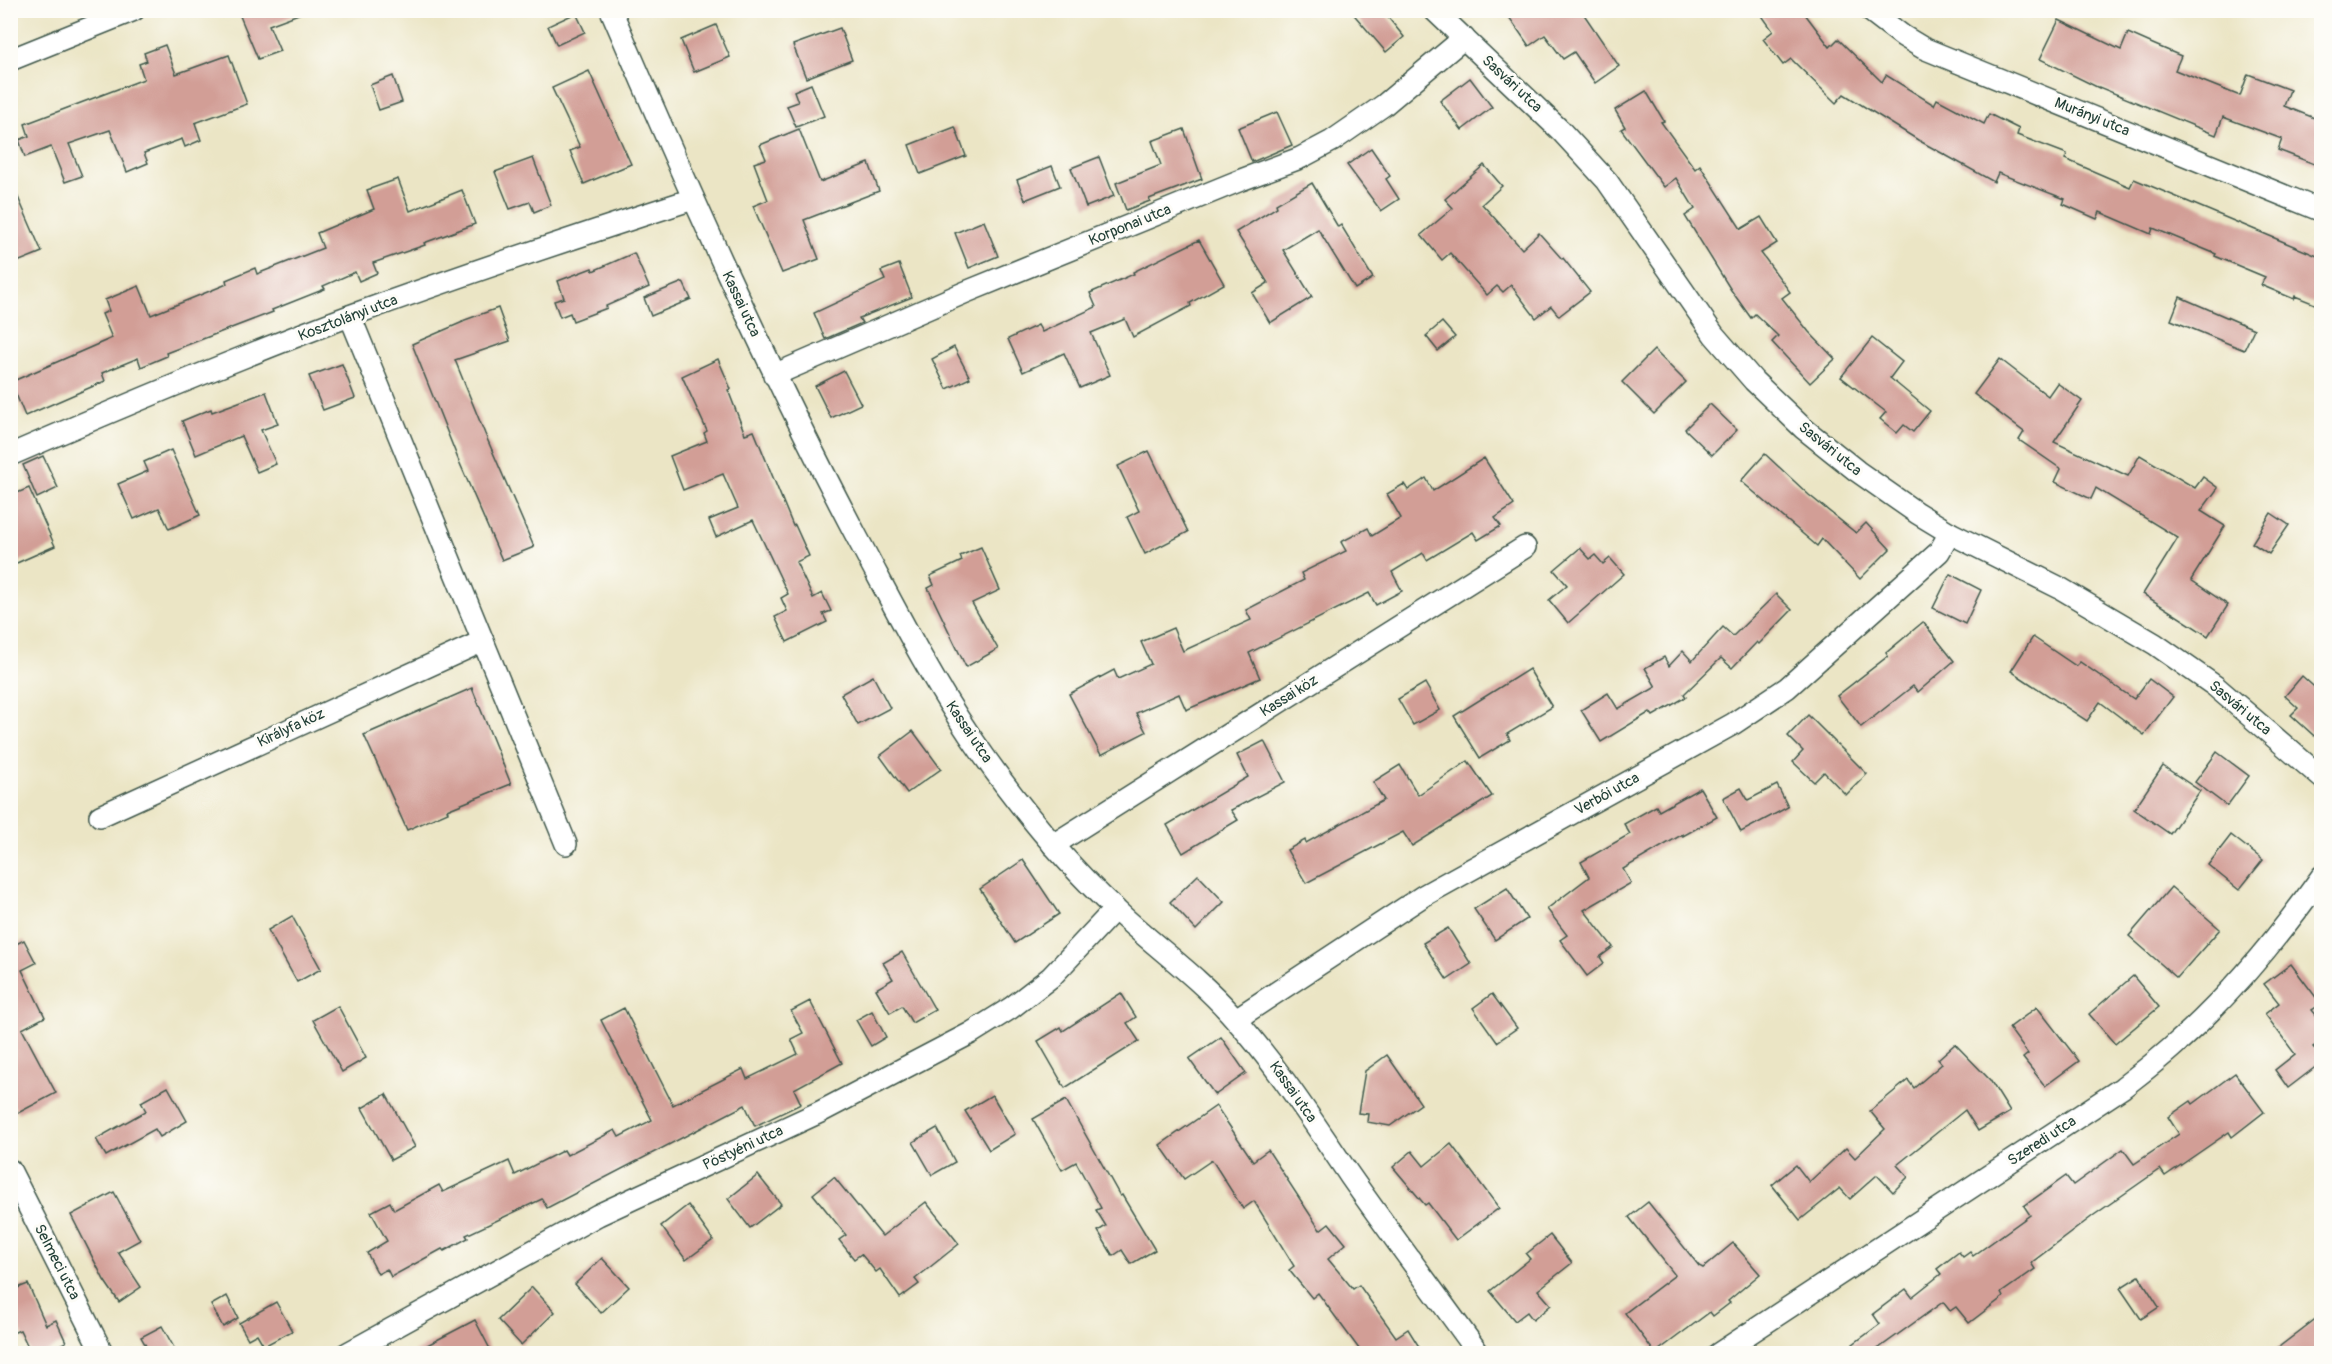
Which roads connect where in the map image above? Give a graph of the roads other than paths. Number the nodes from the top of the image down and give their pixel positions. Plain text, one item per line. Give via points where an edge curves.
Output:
1 (134, 10) edge
2 (610, 10) edge
3 (1434, 10) edge
4 (1869, 10) edge
5 (1464, 38) junction
6 (10, 60) edge
7 (693, 199) junction
8 (2322, 211) edge
9 (350, 316) junction
10 (774, 375) junction
11 (10, 455) edge
12 (1950, 533) junction
13 (1525, 547) dead end
14 (483, 640) junction
15 (2322, 778) edge
16 (100, 816) dead end
17 (566, 844) dead end
18 (1053, 845) junction
19 (2322, 876) edge
20 (1115, 909) junction
21 (1236, 1019) junction
22 (10, 1170) edge
23 (378, 1347) edge
24 (103, 1353) edge
25 (346, 1353) edge
26 (1479, 1353) edge
27 (1718, 1353) edge

1 - 6 street
2 - 7 street, Kassai utca
3 - 5 street, Sasvári utca
4 - 8 street, Murányi utca via 1923,48
5 - 10 street, Korponai utca via 1384,105 1300,158 966,292
5 - 12 street, Sasvári utca via 1561,130 1607,181 1714,335 1754,381 1803,428 1857,471
7 - 9 street, Kosztolányi utca via 504,260
7 - 10 street, Kassai utca
9 - 11 street, Kosztolányi utca via 190,378
9 - 14 street
10 - 18 street, Kassai utca via 946,698 997,774
12 - 15 street, Sasvári utca via 2060,588 2155,644 2215,686
12 - 21 street, Verbói utca via 1939,552 1767,703 1423,896
13 - 18 street, Kassai köz
14 - 16 street, Királyfa köz
14 - 17 street
18 - 20 street, Kassai utca
19 - 27 street, Szeredi utca via 2264,952 2215,1007 2122,1088
20 - 21 street, Kassai utca via 1215,995
20 - 23 street, Pöstyéni utca via 1051,977 970,1033 820,1112 598,1215
21 - 26 street, Kassai utca via 1289,1085
22 - 24 street, Selmeci utca
23 - 25 street, Pöstyéni utca

